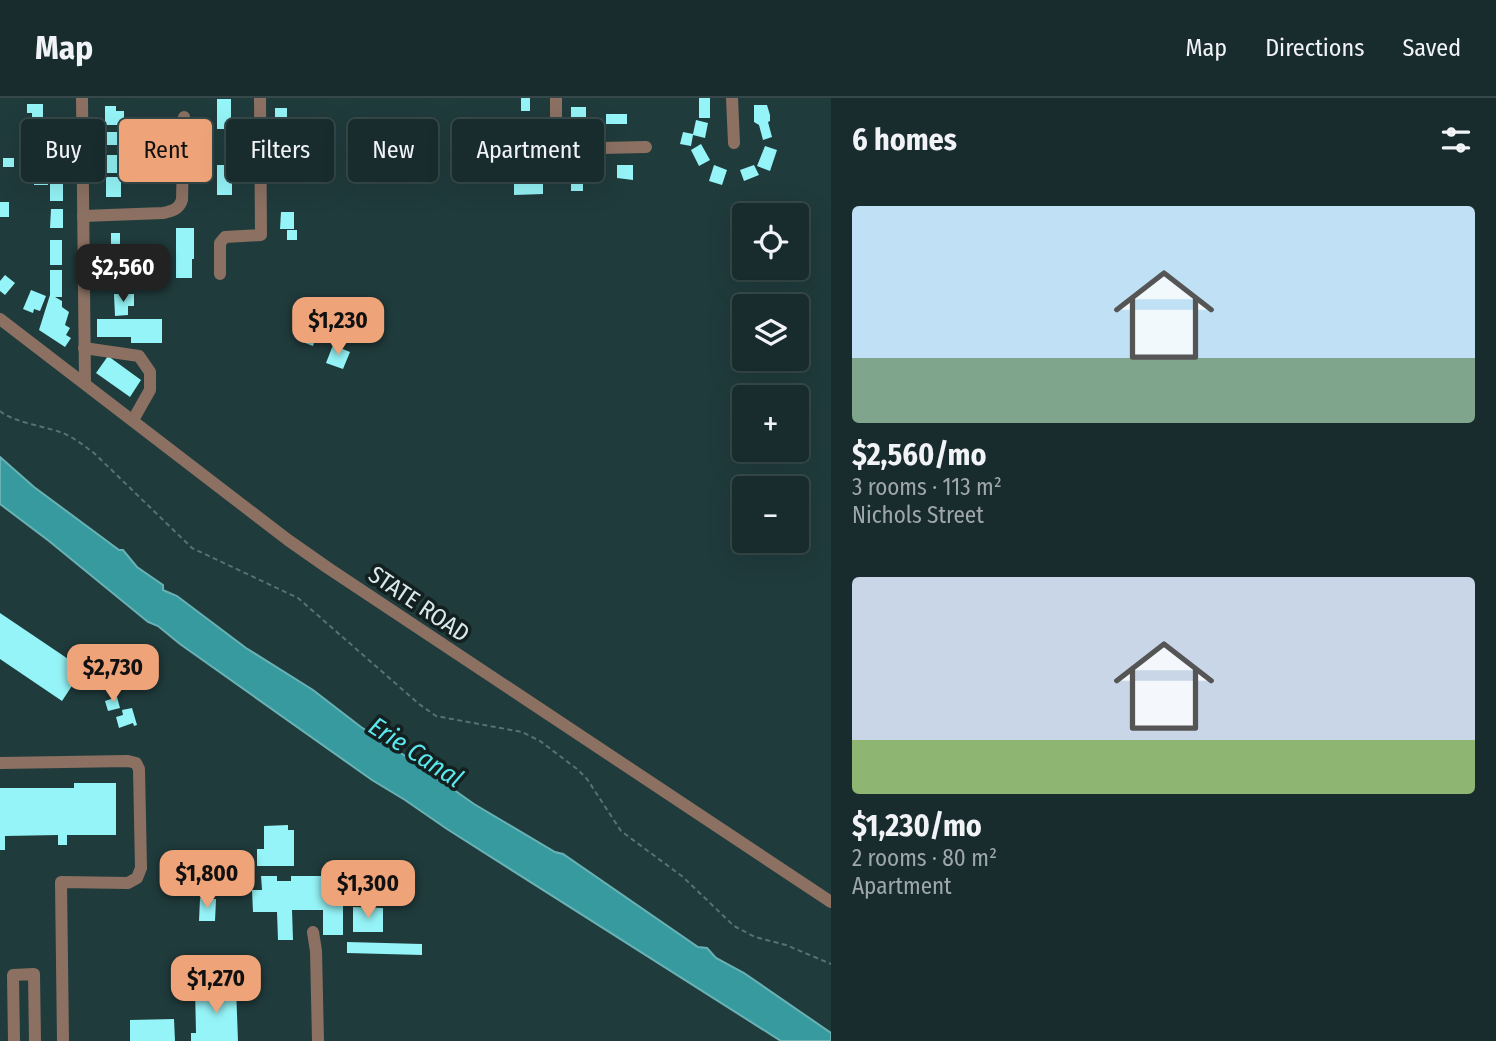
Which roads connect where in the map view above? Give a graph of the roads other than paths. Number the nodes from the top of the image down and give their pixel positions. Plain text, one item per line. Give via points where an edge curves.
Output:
1 (82, 98) edge
2 (260, 98) edge
3 (556, 98) edge
4 (732, 98) edge
5 (184, 117) dead end
6 (556, 119) edge
7 (734, 143) dead end
8 (646, 146) dead end
9 (604, 147) edge
10 (83, 216) junction
11 (220, 274) dead end
12 (0, 319) edge
13 (84, 348) junction
14 (85, 383) junction
15 (133, 420) junction
16 (0, 763) edge
17 (831, 902) edge
18 (313, 932) dead end
19 (14, 1041) edge
20 (35, 1041) edge
21 (64, 1041) edge
22 (318, 1041) edge

1 - 10 street
2 - 11 street via 261,234 225,237 220,243
3 - 6 street
4 - 7 street
5 - 10 street via 180,206 163,213
8 - 9 street
10 - 13 street
12 - 14 street, STATE ROAD
13 - 14 street
13 - 15 street via 139,356 150,372 149,390
14 - 15 street, STATE ROAD
15 - 17 street, STATE ROAD via 328,568
16 - 21 street via 128,761 139,769 141,868 136,878 128,883 61,882
18 - 22 street
19 - 20 street via 13,975 34,974

